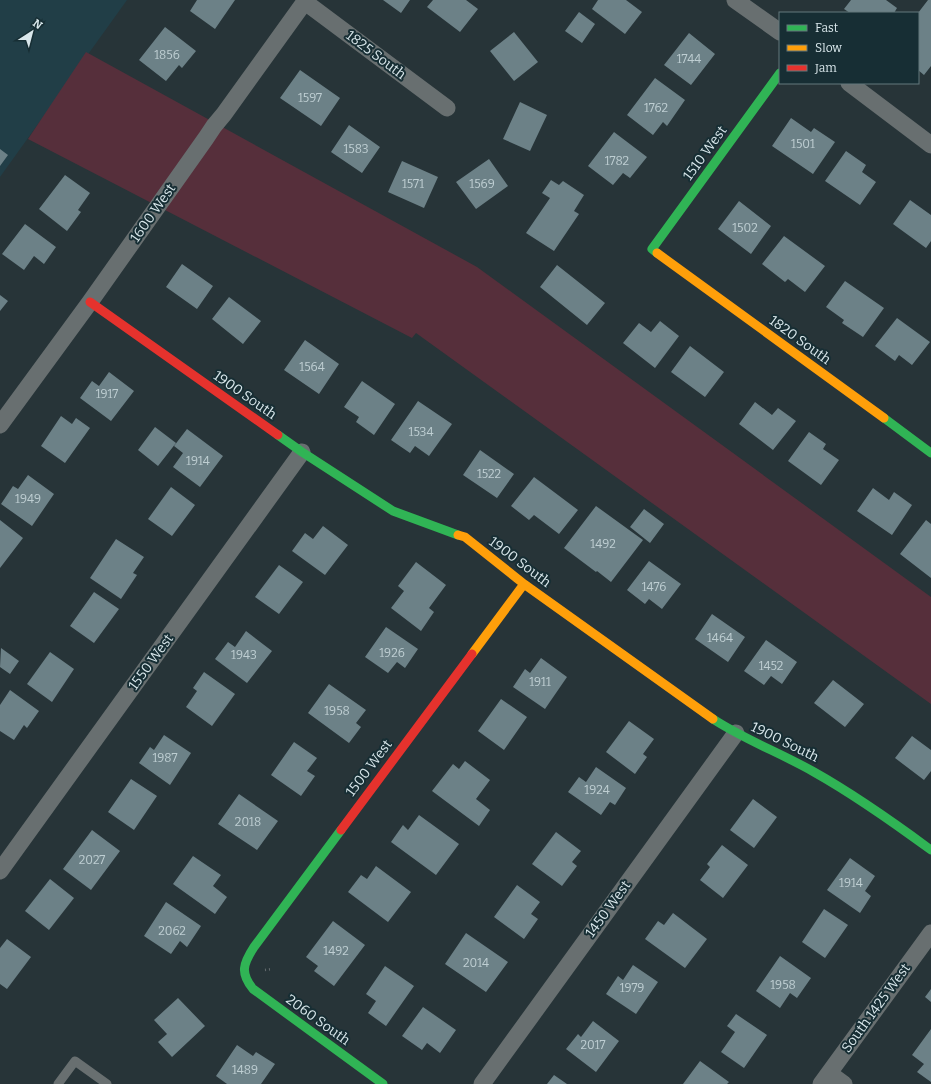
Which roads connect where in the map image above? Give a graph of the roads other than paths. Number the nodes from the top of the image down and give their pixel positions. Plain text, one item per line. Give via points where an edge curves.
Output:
1 (735, 0) edge
2 (305, 1) edge
3 (779, 31) edge
4 (779, 74) edge
5 (850, 84) edge
6 (447, 108) dead end
7 (931, 145) edge
8 (652, 249) joint
9 (90, 302) junction
10 (0, 425) edge
11 (302, 452) junction
12 (931, 453) edge
13 (524, 584) junction
14 (736, 734) junction
15 (931, 850) edge
16 (0, 871) edge
17 (931, 932) edge
18 (243, 972) joint
19 (825, 1079) edge
20 (58, 1084) edge
21 (107, 1084) edge
22 (382, 1084) edge
23 (482, 1084) edge
24 (844, 1084) edge

1 - 3 street
2 - 6 street, 1825 South
2 - 9 street, 1600 West
4 - 8 street, 1510 West
5 - 7 street
8 - 12 street, 1820 South
9 - 10 street, 1600 West
9 - 11 street, 1900 South
11 - 13 street, 1900 South via 392,511 465,537
11 - 16 street, 1550 West
13 - 14 street, 1900 South
13 - 18 street, 1500 West via 250,952
14 - 15 street, 1900 South via 797,763 849,792
14 - 23 street, 1450 West
17 - 19 street, South 1425 West
18 - 22 street, 2060 South via 248,983 262,996
19 - 24 street
20 - 21 lane via 75,1061

